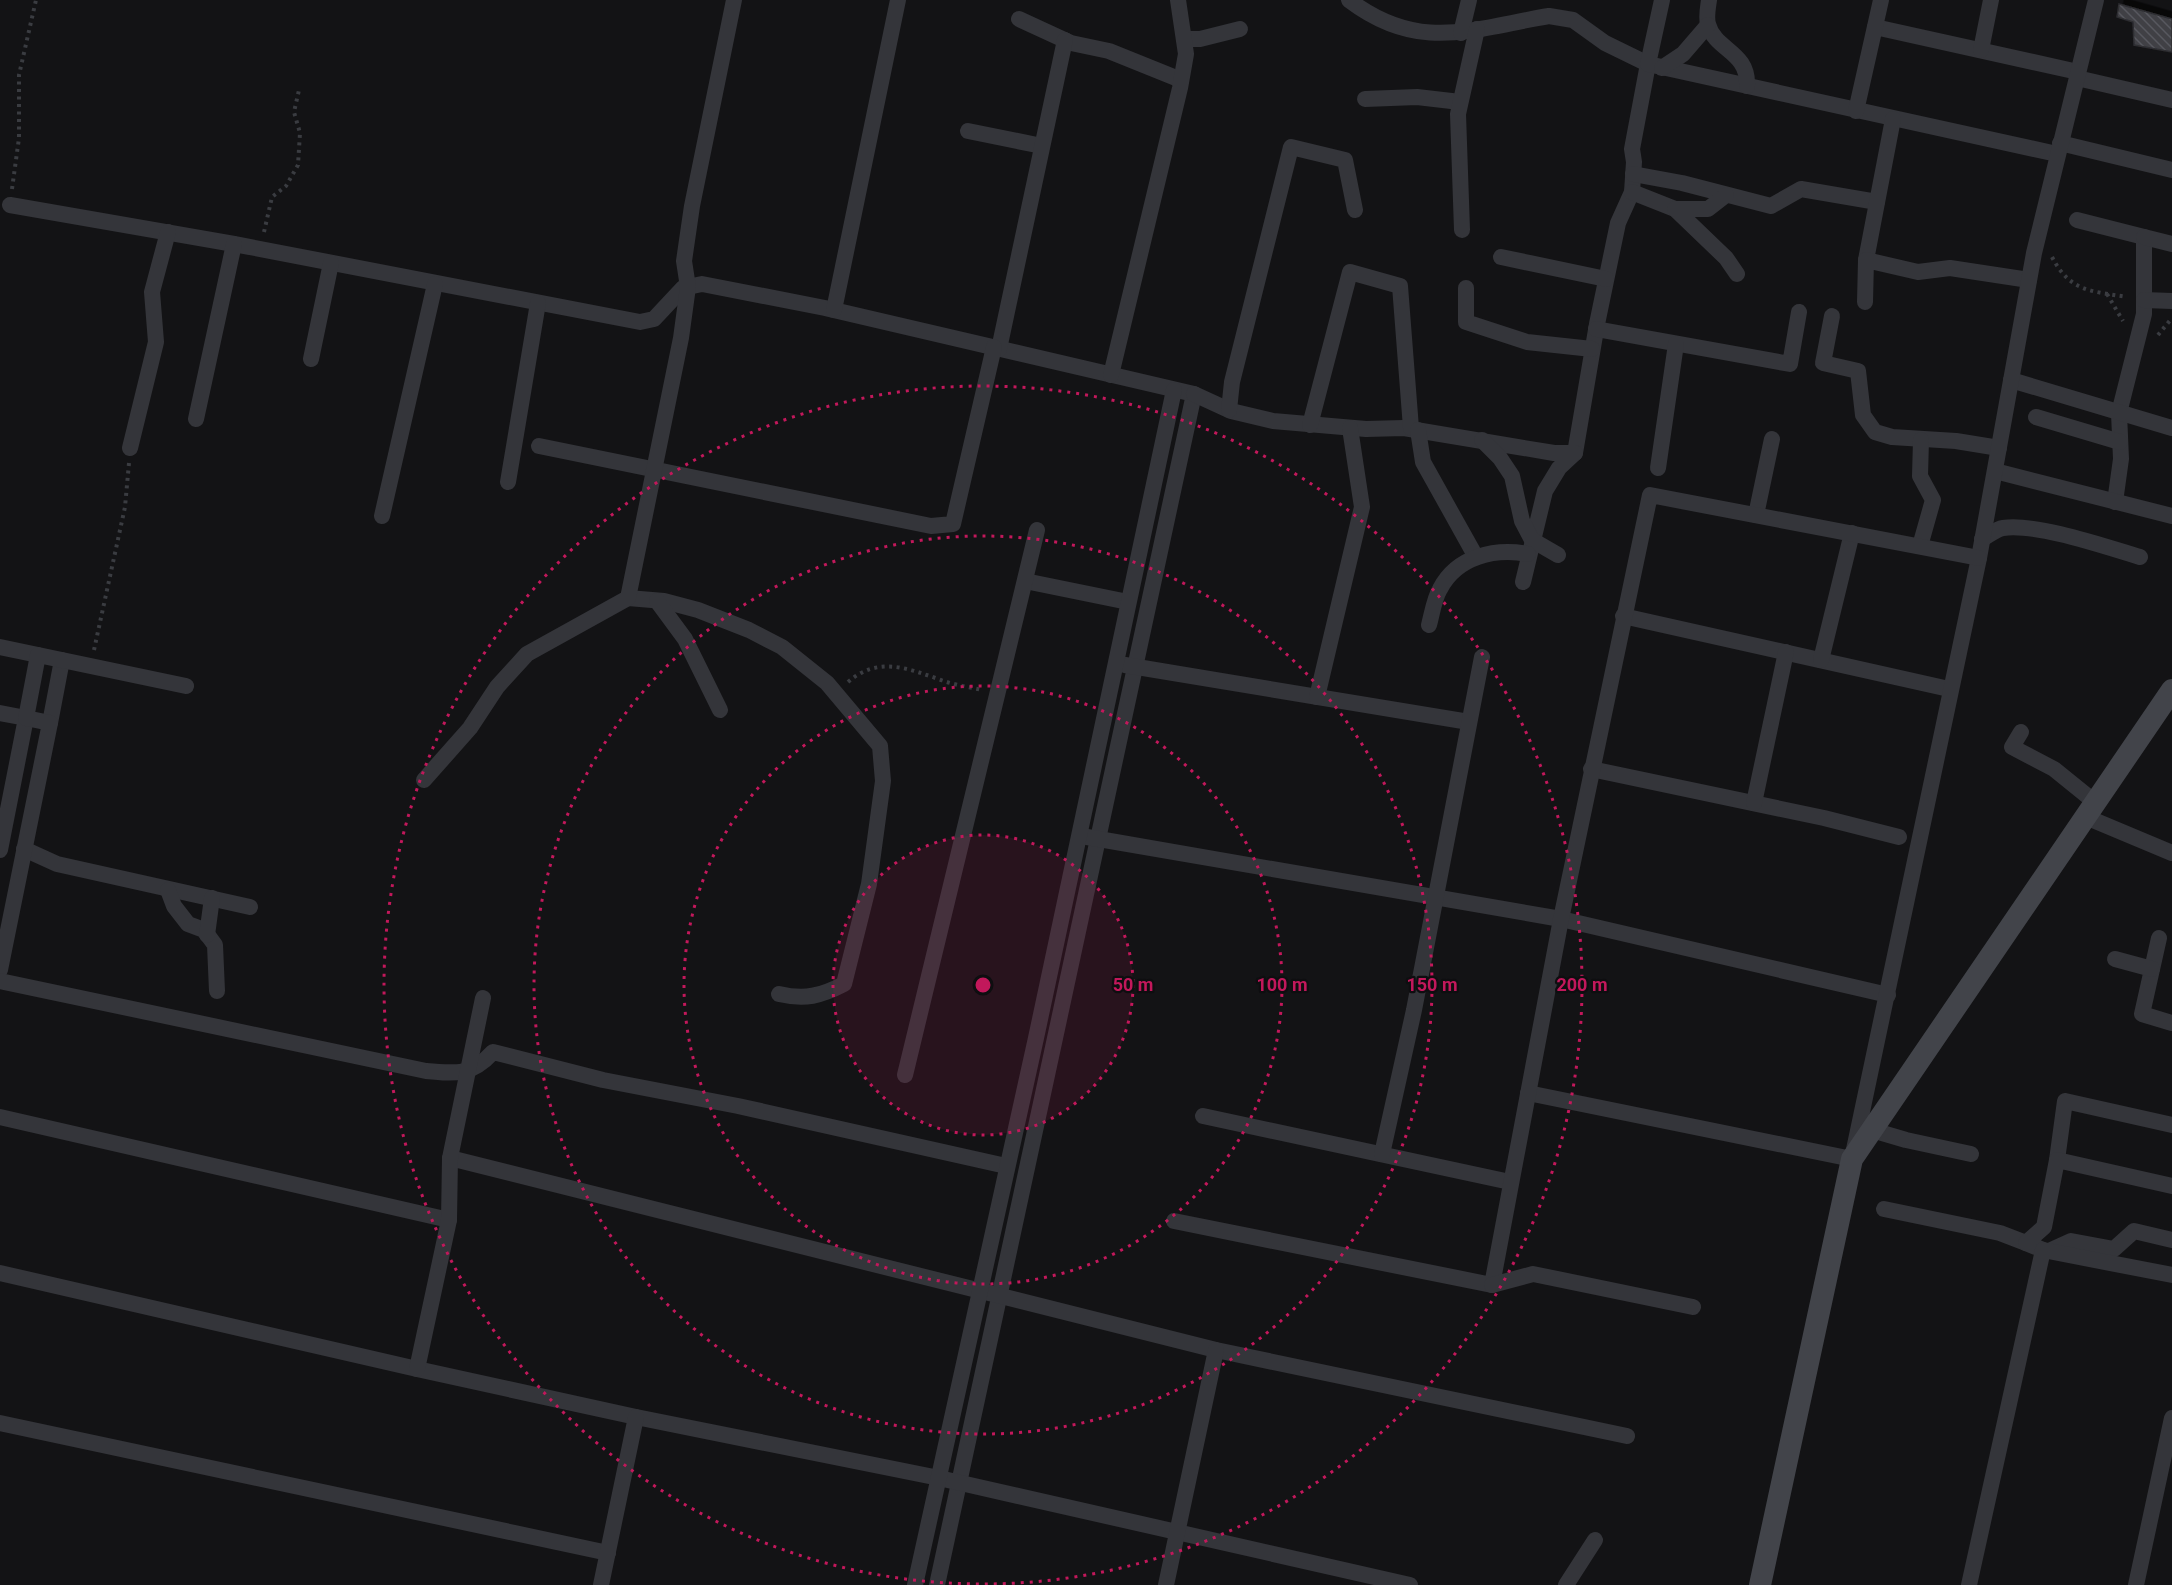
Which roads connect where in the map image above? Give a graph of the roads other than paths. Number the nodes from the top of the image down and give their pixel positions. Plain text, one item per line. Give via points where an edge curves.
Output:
1 (734, 0) edge
2 (898, 0) edge
3 (1178, 0) edge
4 (1350, 0) edge
5 (1469, 0) edge
6 (1662, 0) edge
7 (1709, 0) edge
8 (1881, 0) edge
9 (1991, 0) edge
10 (2096, 0) edge
11 (1019, 19) dead end
12 (1708, 25) junction
13 (1875, 27) junction
14 (1240, 29) dead end
15 (1469, 31) junction
16 (1184, 39) junction
17 (1065, 40) junction
18 (1981, 50) junction
19 (1655, 66) junction
20 (2077, 75) junction
21 (1181, 80) junction
22 (1747, 86) junction
23 (1365, 99) dead end
24 (2172, 100) edge
25 (1460, 102) junction
26 (1856, 111) junction
27 (1893, 119) junction
28 (968, 131) dead end
29 (1042, 146) junction
30 (2059, 149) junction
31 (2172, 170) edge
32 (1633, 174) junction
33 (1632, 192) junction
34 (1726, 195) junction
35 (1877, 202) junction
36 (10, 205) road end
37 (1675, 209) junction
38 (1355, 210) dead end
39 (2077, 220) dead end
40 (1462, 230) dead end
41 (168, 232) junction
42 (2144, 237) junction
43 (234, 244) junction
44 (2172, 244) edge
45 (1501, 257) dead end
46 (1866, 260) junction
47 (331, 263) junction
48 (1894, 267) junction
49 (1737, 274) dead end
50 (1606, 279) junction
51 (2029, 280) junction
52 (1866, 282) junction
53 (435, 284) junction
54 (688, 287) junction
55 (1466, 288) dead end
56 (2144, 300) junction
57 (1865, 302) dead end
58 (2172, 302) edge
59 (538, 303) junction
60 (834, 310) junction
61 (1799, 312) dead end
62 (1832, 315) dead end
63 (1596, 329) junction
64 (1676, 344) junction
65 (996, 348) junction
66 (1592, 349) junction
67 (311, 359) dead end
68 (1111, 375) junction
69 (2011, 380) junction
70 (1174, 390) junction
71 (1194, 394) junction
72 (1229, 410) junction
73 (2119, 413) junction
74 (2036, 417) dead end
75 (196, 419) dead end
76 (1310, 425) junction
77 (1350, 428) junction
78 (2172, 428) edge
79 (1414, 429) junction
80 (1772, 439) dead end
81 (1482, 440) junction
82 (1922, 440) junction
83 (2121, 442) junction
84 (539, 446) dead end
85 (130, 448) road end
86 (1999, 448) junction
87 (1575, 453) junction
88 (1658, 468) dead end
89 (654, 469) junction
90 (1995, 471) junction
91 (507, 482) dead end
92 (2115, 502) junction
93 (1756, 515) junction
94 (382, 516) dead end
95 (2172, 516) edge
96 (1037, 530) dead end
97 (1851, 533) junction
98 (1982, 539) junction
99 (1920, 546) junction
100 (1530, 547) junction
101 (1558, 555) dead end
102 (1476, 557) junction
103 (2140, 557) dead end
104 (1979, 558) junction
105 (1025, 582) junction
106 (1523, 582) dead end
107 (628, 598) junction
108 (657, 601) junction
109 (1128, 602) junction
110 (1623, 616) junction
111 (1429, 625) dead end
112 (0, 647) edge
113 (1786, 652) junction
114 (38, 655) junction
115 (1482, 657) dead end
116 (62, 660) junction
117 (1821, 660) junction
118 (1115, 663) junction
119 (1135, 667) junction
120 (186, 686) dead end
121 (1949, 689) junction
122 (2172, 690) edge
123 (1317, 697) junction
124 (720, 710) dead end
125 (0, 713) edge
126 (26, 718) junction
127 (1469, 722) junction
128 (50, 723) junction
129 (2021, 732) dead end
130 (1591, 770) junction
131 (424, 780) dead end
132 (1754, 803) junction
133 (2091, 810) junction
134 (1077, 835) junction
135 (1899, 837) dead end
136 (1098, 839) junction
137 (1, 841) edge
138 (24, 849) junction
139 (2172, 853) edge
140 (168, 890) junction
141 (212, 898) junction
142 (1437, 898) junction
143 (250, 907) dead end
144 (1561, 920) junction
145 (207, 935) junction
146 (2159, 938) dead end
147 (2115, 959) dead end
148 (2152, 969) junction
149 (0, 970) edge
150 (0, 981) edge
151 (217, 991) dead end
152 (779, 994) dead end
153 (1888, 995) junction
154 (483, 998) dead end
155 (2172, 1023) edge
156 (468, 1069) junction
157 (905, 1075) dead end
158 (1528, 1093) junction
159 (1203, 1116) dead end
160 (0, 1117) edge
161 (2172, 1125) edge
162 (1872, 1130) junction
163 (1382, 1154) junction
164 (1971, 1154) dead end
165 (450, 1158) junction
166 (1852, 1159) junction
167 (2057, 1160) junction
168 (1006, 1166) junction
169 (1510, 1182) junction
170 (2172, 1186) edge
171 (1884, 1209) dead end
172 (449, 1220) junction
173 (1174, 1221) dead end
174 (2172, 1240) edge
175 (2026, 1243) junction
176 (2046, 1251) junction
177 (0, 1273) edge
178 (2172, 1275) edge
179 (1492, 1285) junction
180 (980, 1292) junction
181 (1000, 1297) junction
182 (1693, 1307) dead end
183 (1216, 1350) junction
184 (417, 1369) junction
185 (636, 1417) junction
186 (2172, 1418) edge
187 (0, 1424) edge
188 (1627, 1436) dead end
189 (939, 1478) junction
190 (959, 1483) junction
191 (1178, 1534) junction
192 (1595, 1540) dead end
193 (608, 1553) junction
194 (601, 1585) edge
195 (915, 1585) edge
196 (937, 1585) edge
197 (1166, 1585) edge
198 (1410, 1585) edge
199 (1566, 1585) edge
200 (1760, 1585) edge
201 (1969, 1585) edge
202 (2136, 1585) edge

1 - 54 street via 692,206 684,261
2 - 60 street
3 - 16 street
4 - 15 street via 1371,16 1419,32
5 - 15 street
6 - 19 street
7 - 12 street
8 - 13 street
9 - 18 street
10 - 20 street
11 - 17 street
12 - 19 street via 1683,54
12 - 22 street via 1742,61 1748,75
13 - 18 street
13 - 26 street
14 - 16 street
15 - 19 street via 1549,16 1563,18
15 - 25 street
16 - 21 street via 1186,54
17 - 21 street via 1109,51
17 - 29 street
18 - 20 street
19 - 22 street
19 - 32 street via 1632,149
20 - 24 street
20 - 30 street
21 - 68 street
22 - 26 street
23 - 25 street via 1417,97
25 - 40 street
26 - 27 street
27 - 30 street
27 - 35 street
28 - 29 street
29 - 65 street
30 - 31 street
30 - 51 street
32 - 33 street
32 - 34 street
33 - 37 street
33 - 50 street via 1618,223
34 - 35 street via 1771,206 1801,189
34 - 37 street via 1708,209
35 - 46 street
36 - 41 street
37 - 49 street via 1726,258
38 - 72 street via 1345,160 1291,147 1232,382
39 - 42 street
41 - 43 street
41 - 85 street via 152,292 156,342
42 - 44 street
42 - 56 street
43 - 47 street
43 - 75 street
45 - 50 street
46 - 48 street
46 - 52 street
47 - 53 street
47 - 67 street
48 - 51 street via 1918,272 1950,268
48 - 52 street
50 - 63 street
51 - 69 street
52 - 57 street
53 - 59 street
53 - 94 street
54 - 59 street via 654,319 639,322
54 - 60 street via 702,284
54 - 89 street
55 - 66 street via 1466,322 1527,342
56 - 58 street
56 - 73 street via 2142,324
59 - 91 street
60 - 65 street
61 - 64 street via 1790,364
62 - 82 street via 1823,363 1858,371 1863,415 1875,432
63 - 64 street
63 - 66 street
64 - 88 street
65 - 68 street
65 - 89 street via 953,524 931,526
66 - 87 street
68 - 70 street
69 - 73 street
69 - 86 street
70 - 71 street
70 - 109 street
71 - 72 street
71 - 119 street
72 - 76 street
73 - 78 street
73 - 83 street
74 - 83 street
76 - 77 street
76 - 79 street via 1350,272 1400,286
77 - 79 street
77 - 123 street via 1362,507
79 - 81 street
79 - 102 street via 1423,462
80 - 93 street
81 - 87 street
81 - 100 street via 1512,476
82 - 86 street
82 - 99 street via 1920,476 1933,500
83 - 92 street
84 - 89 street
86 - 90 street
87 - 100 street via 1559,468 1545,492
89 - 107 street
90 - 92 street
90 - 98 street
92 - 95 street
93 - 97 street
93 - 110 street via 1650,495
96 - 105 street
97 - 99 street
97 - 117 street
98 - 103 street via 2001,528 2016,528
98 - 104 street
99 - 104 street
100 - 101 street
100 - 102 street
100 - 106 street
102 - 111 street via 1466,561 1440,589
104 - 121 street
105 - 109 street
105 - 157 street
107 - 108 street
107 - 131 street via 527,654
108 - 124 street via 685,639
108 - 152 street via 698,610 749,630 802,661 880,746 883,781 869,884 844,984 821,996 799,998
109 - 118 street
110 - 113 street
110 - 130 street
112 - 114 street
113 - 117 street
113 - 132 street
114 - 116 street
114 - 126 street
115 - 127 street
116 - 120 street
116 - 128 street
117 - 121 street
118 - 119 street
118 - 134 street
119 - 123 street
119 - 136 street
121 - 153 street
122 - 133 street
123 - 127 street
125 - 126 street
126 - 128 street
126 - 137 street
127 - 142 street
128 - 138 street
129 - 133 street via 2012,747 2054,769
130 - 132 street
130 - 144 street
132 - 135 street
133 - 139 street
133 - 162 street
134 - 136 street
134 - 168 street
136 - 142 street
136 - 181 street
138 - 140 street via 57,864
138 - 149 street
140 - 141 street
140 - 145 street via 188,924
141 - 143 street
141 - 145 street
142 - 144 street
142 - 163 street
144 - 153 street
144 - 158 street
145 - 151 street via 214,945
146 - 148 street
147 - 148 street
148 - 155 street via 2142,1014
150 - 156 street via 426,1071
153 - 166 street
154 - 156 street
156 - 165 street
156 - 168 street via 481,1066 493,1052 603,1080
158 - 166 street
158 - 169 street
159 - 163 street
160 - 172 street
161 - 167 street via 2065,1101
162 - 164 street
162 - 166 street
163 - 169 street
165 - 172 street
165 - 180 street
166 - 200 street
167 - 170 street
167 - 175 street via 2044,1227
168 - 180 street
169 - 179 street
171 - 175 street via 2000,1233
172 - 184 street
173 - 179 street
174 - 176 street via 2134,1231 2114,1249 2071,1241
175 - 176 street
176 - 178 street
176 - 201 street
177 - 184 street
179 - 182 street via 1533,1274
180 - 181 street
180 - 189 street
181 - 183 street
181 - 190 street
183 - 188 street
183 - 191 street
184 - 185 street
185 - 189 street
185 - 193 street
186 - 202 street
187 - 193 street
189 - 190 street
189 - 195 street
190 - 191 street
190 - 196 street
191 - 197 street
191 - 198 street
192 - 199 street
193 - 194 street

